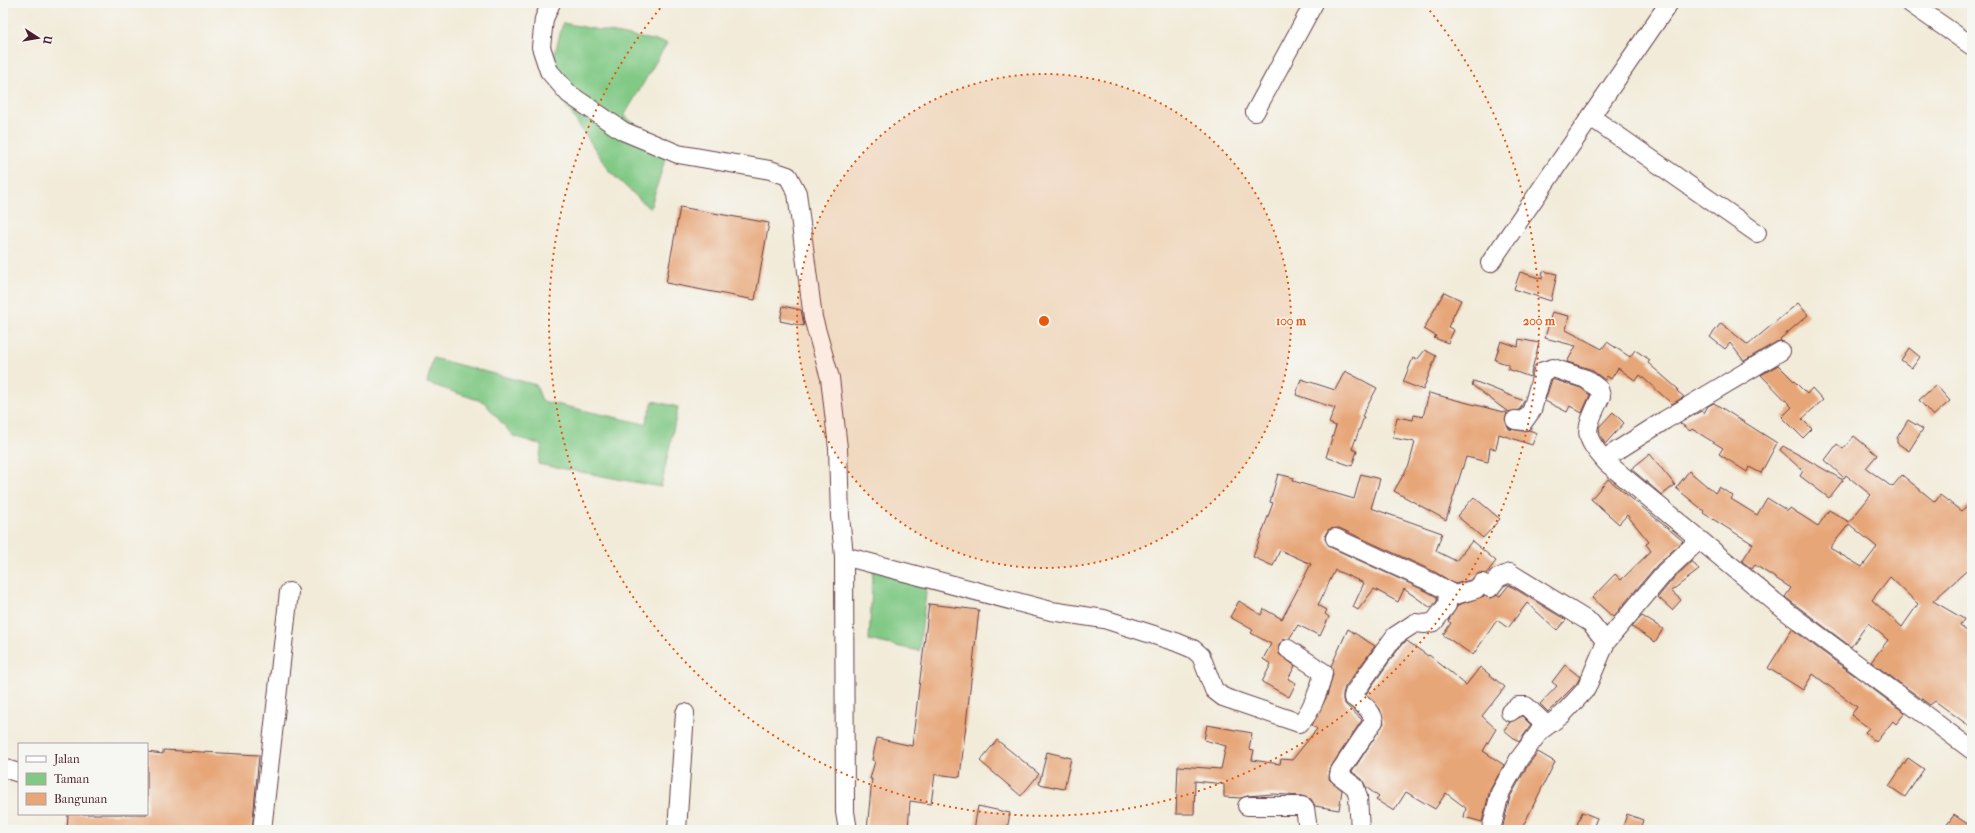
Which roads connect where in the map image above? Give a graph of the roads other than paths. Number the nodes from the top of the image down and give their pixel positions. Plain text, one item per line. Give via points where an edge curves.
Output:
1 (551, 3) edge
2 (1314, 3) edge
3 (1669, 3) edge
4 (1910, 3) edge
5 (1972, 46) edge
6 (1255, 112) dead end
7 (1590, 117) junction
8 (1757, 233) dead end
9 (1490, 263) dead end
10 (1781, 351) dead end
11 (1515, 420) dead end
12 (1604, 459) junction
13 (1334, 538) dead end
14 (1699, 540) junction
15 (844, 556) junction
16 (289, 592) dead end
17 (1448, 597) junction
18 (1606, 642) junction
19 (1288, 648) dead end
20 (1510, 712) dead end
21 (685, 713) dead end
22 (1540, 731) junction
23 (1972, 750) edge
24 (3, 768) edge
25 (18, 772) edge
26 (1247, 806) dead end
27 (1360, 823) edge
28 (1307, 825) edge
29 (262, 830) edge
30 (677, 830) edge
31 (848, 830) edge
32 (1491, 830) edge

1 - 15 street via 544,19 541,47 549,71 569,94 623,131 678,154 770,170 788,176 797,193 813,318 830,378 838,448
2 - 6 street
3 - 7 street
4 - 5 street
7 - 8 street
7 - 9 street
10 - 12 street via 1664,420
11 - 12 street via 1524,421 1532,410 1543,371 1553,368 1586,379 1599,389 1601,396 1591,417 1587,436
12 - 14 street
13 - 17 street via 1431,582 1448,591
14 - 18 street via 1665,572
14 - 23 street via 1787,612
15 - 19 street via 1051,611 1104,619 1176,642 1193,649 1201,656 1214,690 1223,697 1299,723 1310,709 1323,672
15 - 31 street via 845,812
16 - 29 street
17 - 18 street via 1476,589 1482,583 1490,588 1498,578 1510,573 1591,623
17 - 27 street via 1446,605 1434,622 1415,623 1396,636 1354,693 1353,697 1365,706 1374,720 1339,775 1355,787
18 - 22 street via 1586,689 1562,716
20 - 22 street via 1518,706 1526,706 1542,721
21 - 30 street
22 - 32 street via 1519,759 1500,793
24 - 25 street
26 - 28 street via 1302,806 1305,808

